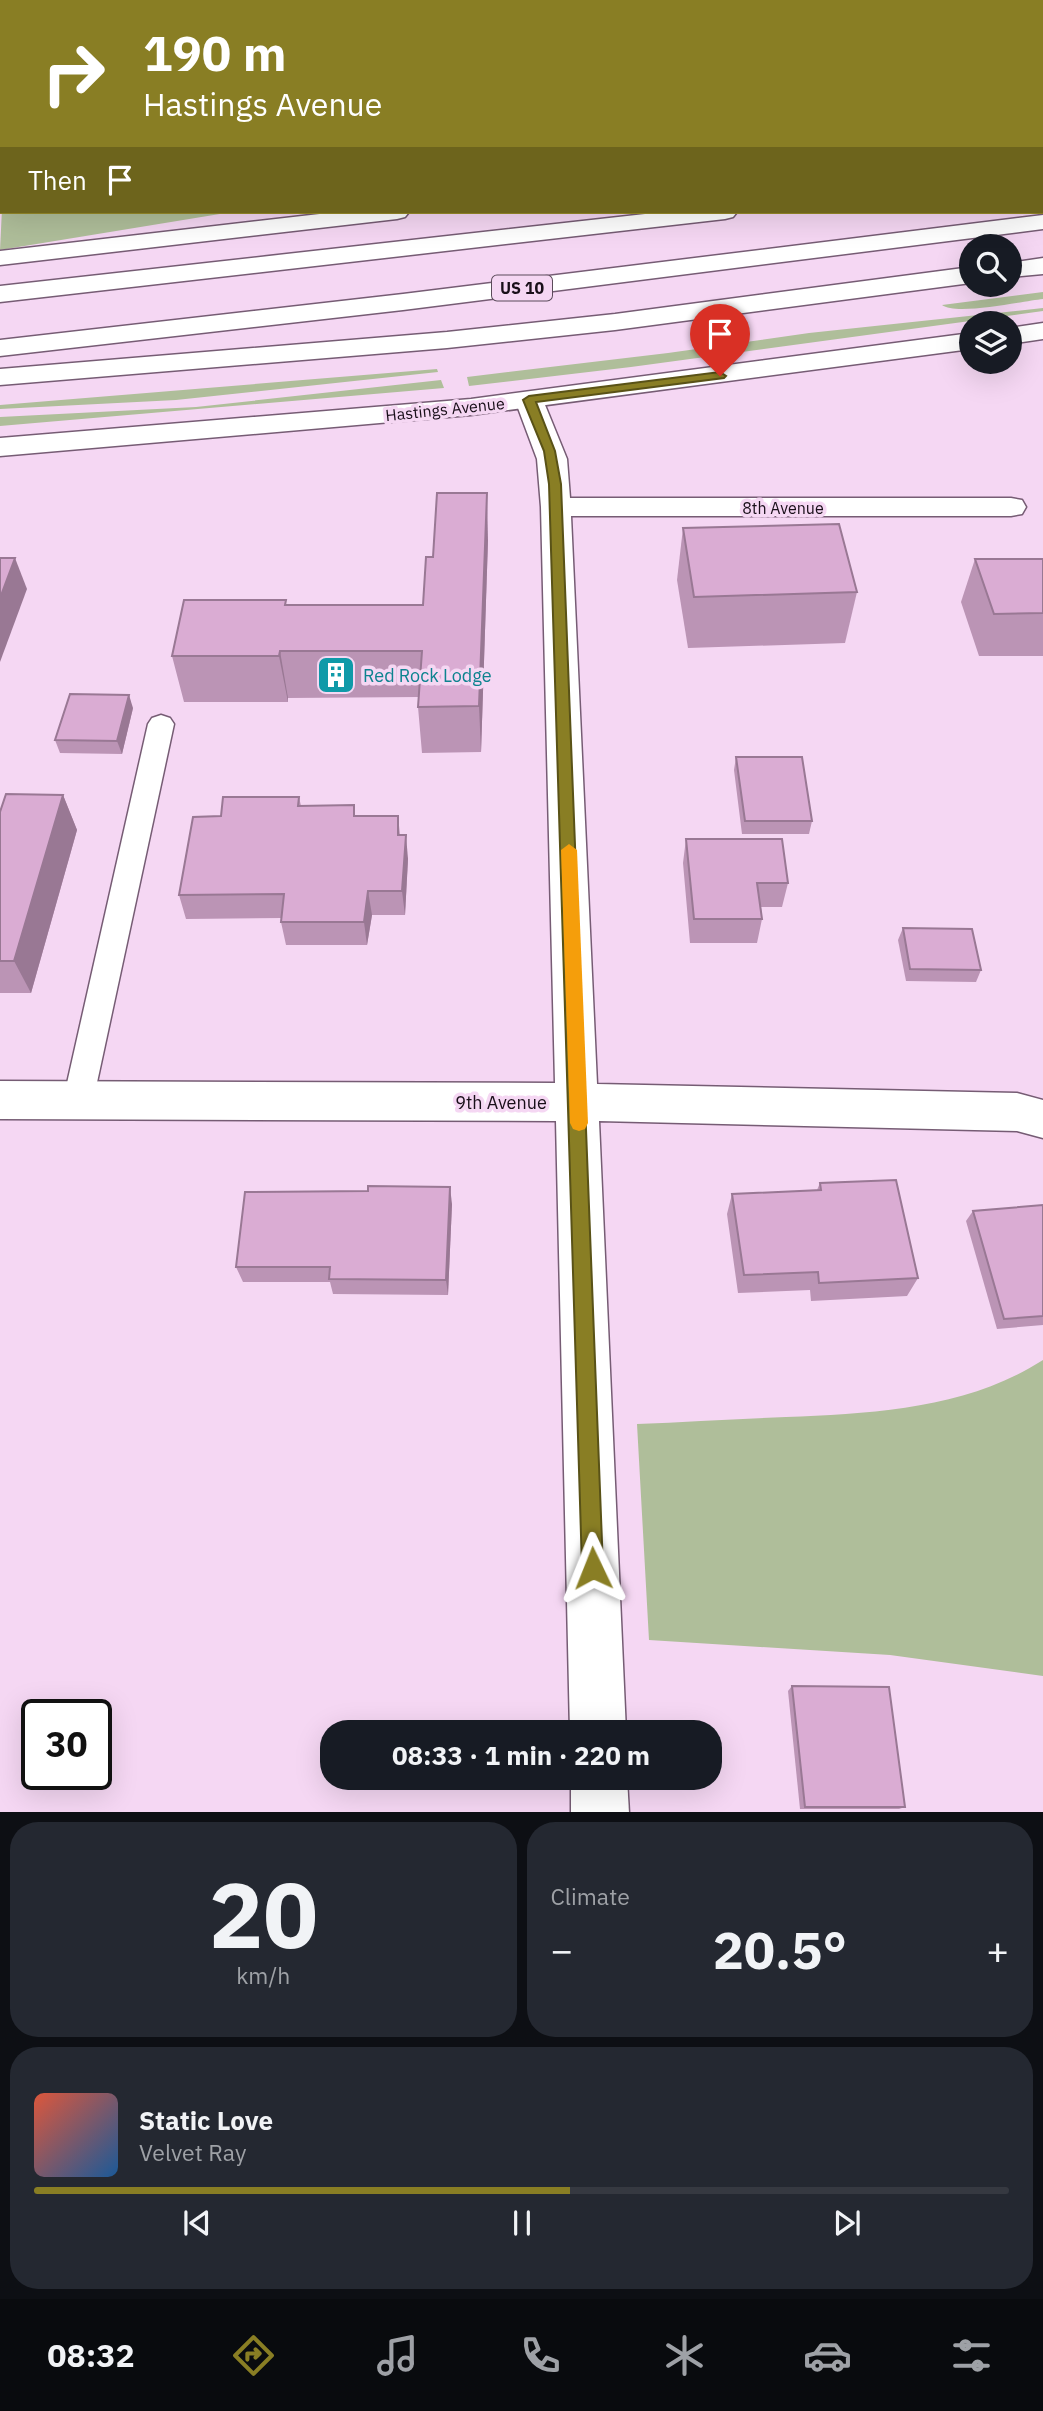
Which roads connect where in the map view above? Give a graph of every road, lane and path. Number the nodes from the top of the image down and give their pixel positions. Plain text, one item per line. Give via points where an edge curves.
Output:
1 (380, 214) edge
2 (707, 214) edge
3 (1043, 222) edge
4 (0, 258) edge
5 (1043, 266) edge
6 (1022, 269) edge
7 (959, 277) edge
8 (0, 294) edge
9 (1043, 331) edge
10 (1022, 334) edge
11 (959, 343) edge
12 (0, 348) edge
13 (0, 377) edge
14 (529, 400) junction
15 (0, 447) edge
16 (556, 507) junction
17 (1011, 507) dead end
18 (161, 724) dead end
19 (0, 1100) edge
20 (78, 1101) junction
21 (578, 1102) junction
22 (1043, 1119) edge
23 (598, 1720) edge
24 (599, 1790) edge
25 (600, 1812) edge

1 - 4 main road
2 - 8 main road
3 - 12 main road, US 10 via 402,303
5 - 6 main road
7 - 13 main road via 460,339
9 - 10 main road
11 - 14 main road, Hastings Avenue
14 - 15 main road, Hastings Avenue
14 - 16 main road via 552,459
16 - 17 main road, 8th Avenue
16 - 21 main road
18 - 20 lane
19 - 20 main road, 9th Avenue
20 - 21 main road, 9th Avenue
21 - 22 main road, 9th Avenue via 1017,1112
21 - 23 main road
24 - 25 main road

